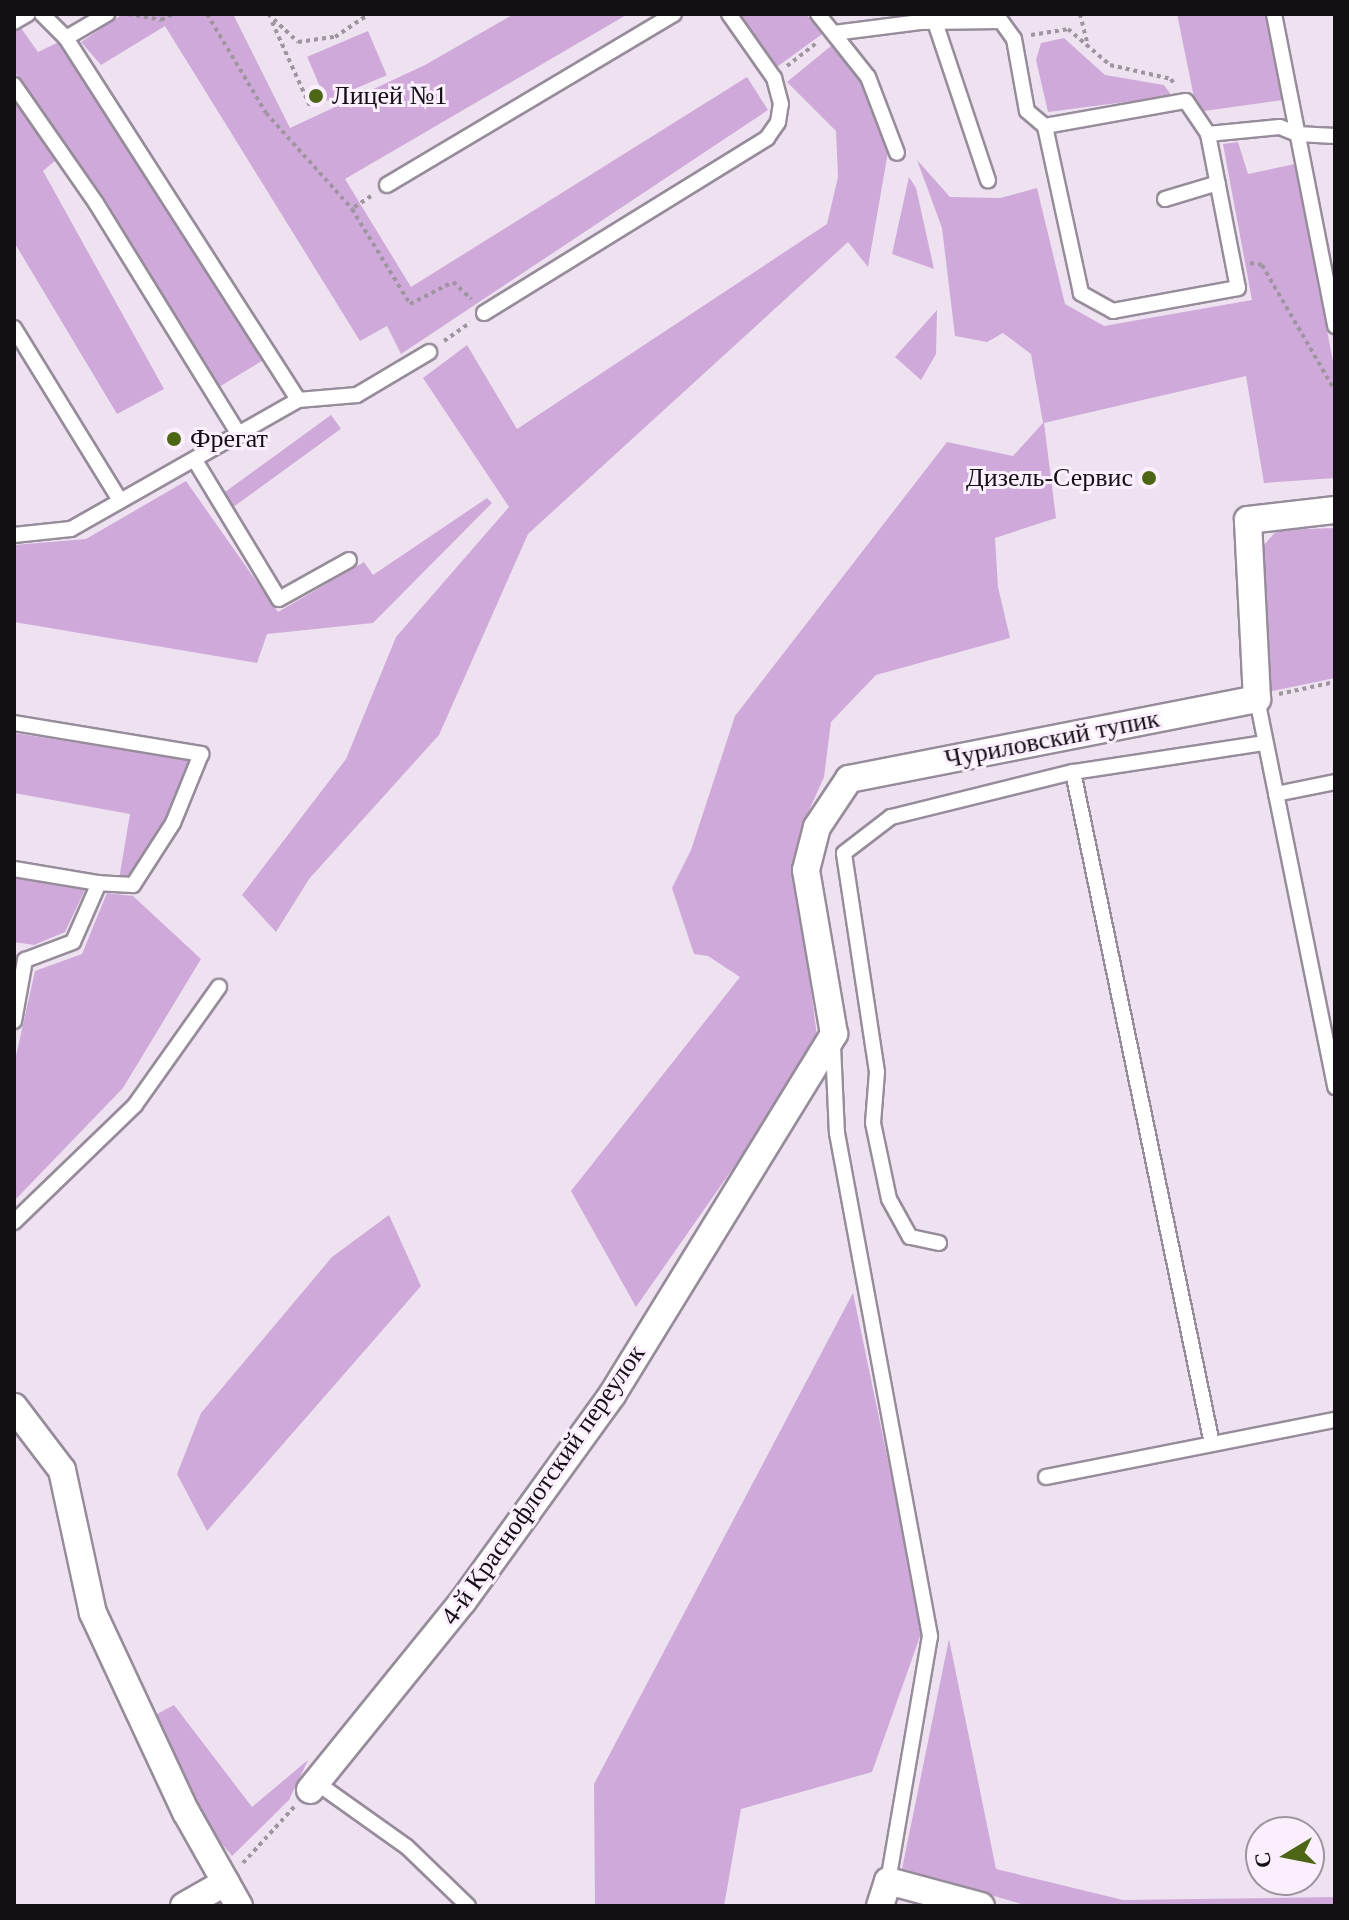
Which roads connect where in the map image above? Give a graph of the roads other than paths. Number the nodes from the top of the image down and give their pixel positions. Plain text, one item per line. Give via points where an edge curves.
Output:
1 (28, 14) edge
2 (42, 14) edge
3 (107, 14) edge
4 (674, 14) edge
5 (729, 14) edge
6 (818, 14) edge
7 (1274, 14) edge
8 (14, 22) edge
9 (935, 22) junction
10 (834, 33) junction
11 (66, 38) junction
12 (14, 85) edge
13 (1045, 126) junction
14 (1208, 134) junction
15 (1297, 134) junction
16 (1335, 136) edge
17 (897, 153) dead end
18 (988, 180) dead end
19 (1218, 183) junction
20 (387, 185) road end
21 (1165, 199) dead end
22 (484, 313) road end
23 (1335, 326) edge
24 (14, 328) edge
25 (429, 352) road end
26 (298, 400) junction
27 (240, 436) junction
28 (196, 462) junction
29 (120, 500) junction
30 (1335, 510) edge
31 (14, 535) edge
32 (349, 560) dead end
33 (1257, 699) junction
34 (14, 723) edge
35 (1265, 743) junction
36 (1073, 772) junction
37 (1335, 782) edge
38 (1276, 794) junction
39 (14, 869) edge
40 (99, 883) junction
41 (219, 987) dead end
42 (14, 1021) edge
43 (834, 1034) junction
44 (1335, 1087) edge
45 (14, 1222) edge
46 (939, 1243) dead end
47 (14, 1407) edge
48 (1335, 1420) edge
49 (1212, 1444) junction
50 (1046, 1477) dead end
51 (313, 1786) joint
52 (888, 1881) junction
53 (226, 1882) junction
54 (184, 1906) edge
55 (239, 1906) edge
56 (468, 1906) edge
57 (880, 1906) edge
58 (981, 1906) edge

1 - 8 lane
2 - 11 lane
3 - 11 lane
4 - 20 lane
5 - 22 lane via 774,78 781,104 778,122 767,138
6 - 10 lane
7 - 15 lane
9 - 10 lane
9 - 13 lane via 1001,21 1014,39 1027,111
9 - 18 lane
10 - 17 lane via 868,77
11 - 26 lane
12 - 27 lane via 96,203
13 - 14 lane via 1186,101
13 - 19 lane via 1081,293 1113,311 1238,288
14 - 15 lane via 1280,127
14 - 19 lane
15 - 16 lane
15 - 23 lane
19 - 21 lane
24 - 29 lane
25 - 26 lane via 357,395
26 - 27 lane
27 - 28 lane
28 - 29 lane
28 - 32 lane via 279,599
29 - 31 lane via 71,529
30 - 33 street via 1248,520
33 - 35 lane
33 - 43 street, Чуриловский тупик via 849,779 817,827 806,870
34 - 40 lane via 201,754 173,823 133,885
35 - 36 lane
35 - 38 lane
36 - 46 lane via 891,817 844,853 877,1072 873,1123 889,1199 910,1237
36 - 49 lane
37 - 38 lane
38 - 44 lane
39 - 40 lane
40 - 42 lane via 73,942 25,960
41 - 45 lane via 135,1105
43 - 51 street, 4-й Краснофлотский переулок via 612,1395 463,1601
43 - 52 lane via 831,1080 837,1133 930,1636
47 - 53 street via 62,1470 93,1613 186,1812
48 - 49 lane
49 - 50 lane
51 - 56 lane via 407,1847
52 - 57 street
52 - 58 street
53 - 54 street
53 - 55 street

